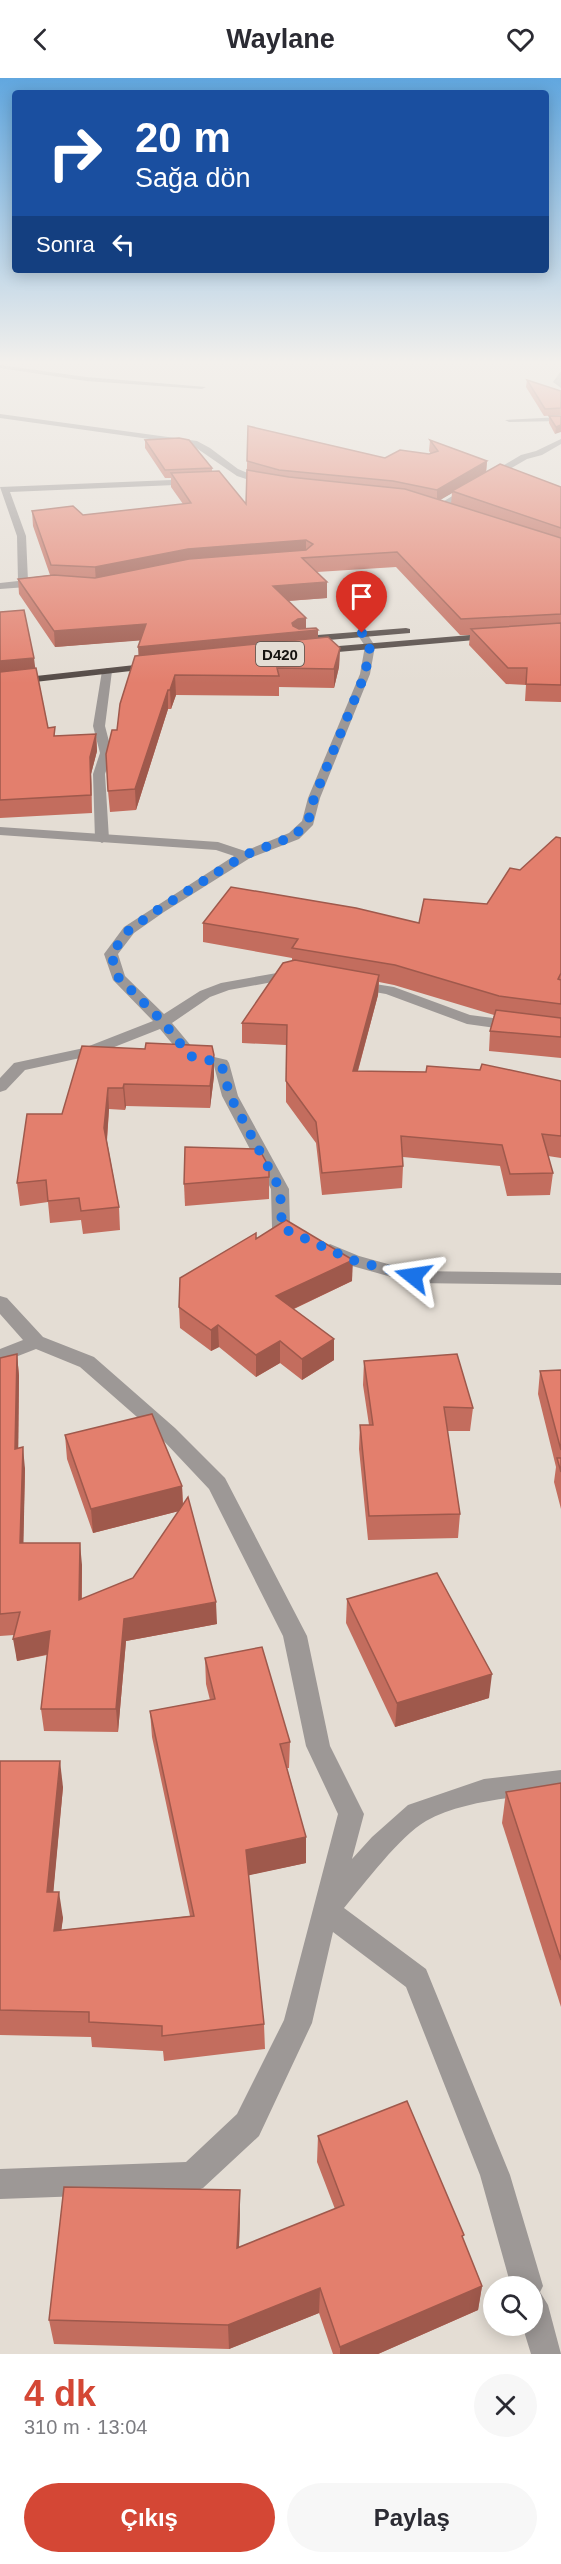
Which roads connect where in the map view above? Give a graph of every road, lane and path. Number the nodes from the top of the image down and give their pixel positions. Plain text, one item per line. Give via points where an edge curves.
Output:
1 (236, 471) edge
2 (500, 471) edge
3 (249, 478) junction
4 (225, 480) edge
5 (201, 482) edge
6 (280, 485) edge
7 (2, 490) edge
8 (427, 504) edge
9 (438, 507) junction
10 (448, 511) edge
11 (23, 584) junction
12 (55, 585) edge
13 (0, 586) edge
14 (494, 625) edge
15 (450, 628) edge
16 (417, 630) dead end
17 (508, 636) edge
18 (366, 640) junction
19 (292, 641) edge
20 (302, 652) edge
21 (152, 655) edge
22 (165, 665) edge
23 (0, 671) edge
24 (107, 671) junction
25 (0, 683) edge
26 (0, 831) edge
27 (102, 839) junction
28 (245, 855) junction
29 (307, 976) edge
30 (342, 982) edge
31 (163, 1022) junction
32 (561, 1032) edge
33 (0, 1066) edge
34 (20, 1066) junction
35 (0, 1087) edge
36 (561, 1279) edge
37 (0, 1302) edge
38 (36, 1342) junction
39 (0, 1356) edge
40 (561, 1781) edge
41 (325, 1910) junction
42 (0, 2184) edge
43 (524, 2276) edge
44 (541, 2336) edge
45 (547, 2354) edge

1 - 3 street
2 - 9 street
3 - 4 street
3 - 6 street
5 - 7 street
7 - 11 street via 18,519 25,547
8 - 9 street
9 - 10 street
11 - 12 street
11 - 13 street
14 - 15 highway
16 - 18 highway, D420
17 - 18 highway, D420
18 - 19 highway, D420
18 - 20 highway, D420
18 - 28 street via 365,674 314,798 308,822 294,836
21 - 23 highway
22 - 24 highway
24 - 25 highway
24 - 27 street via 99,726 106,753 99,774
26 - 27 street
27 - 28 street via 218,846
28 - 31 street via 129,930 111,954 118,977
29 - 31 street via 295,974 226,986 205,994
30 - 32 street via 389,990 467,1019
31 - 34 street via 88,1052
31 - 36 street via 190,1056 221,1063 230,1096 280,1189 282,1228 352,1260 413,1276
33 - 34 street
34 - 35 street
37 - 38 street
38 - 39 street
38 - 41 street via 87,1362 168,1433 218,1484 295,1636 318,1746 351,1814
40 - 41 street via 483,1790 417,1813 381,1845
41 - 42 street via 298,2023 248,2125 192,2177
41 - 43 street via 416,1978 495,2175
44 - 45 street

